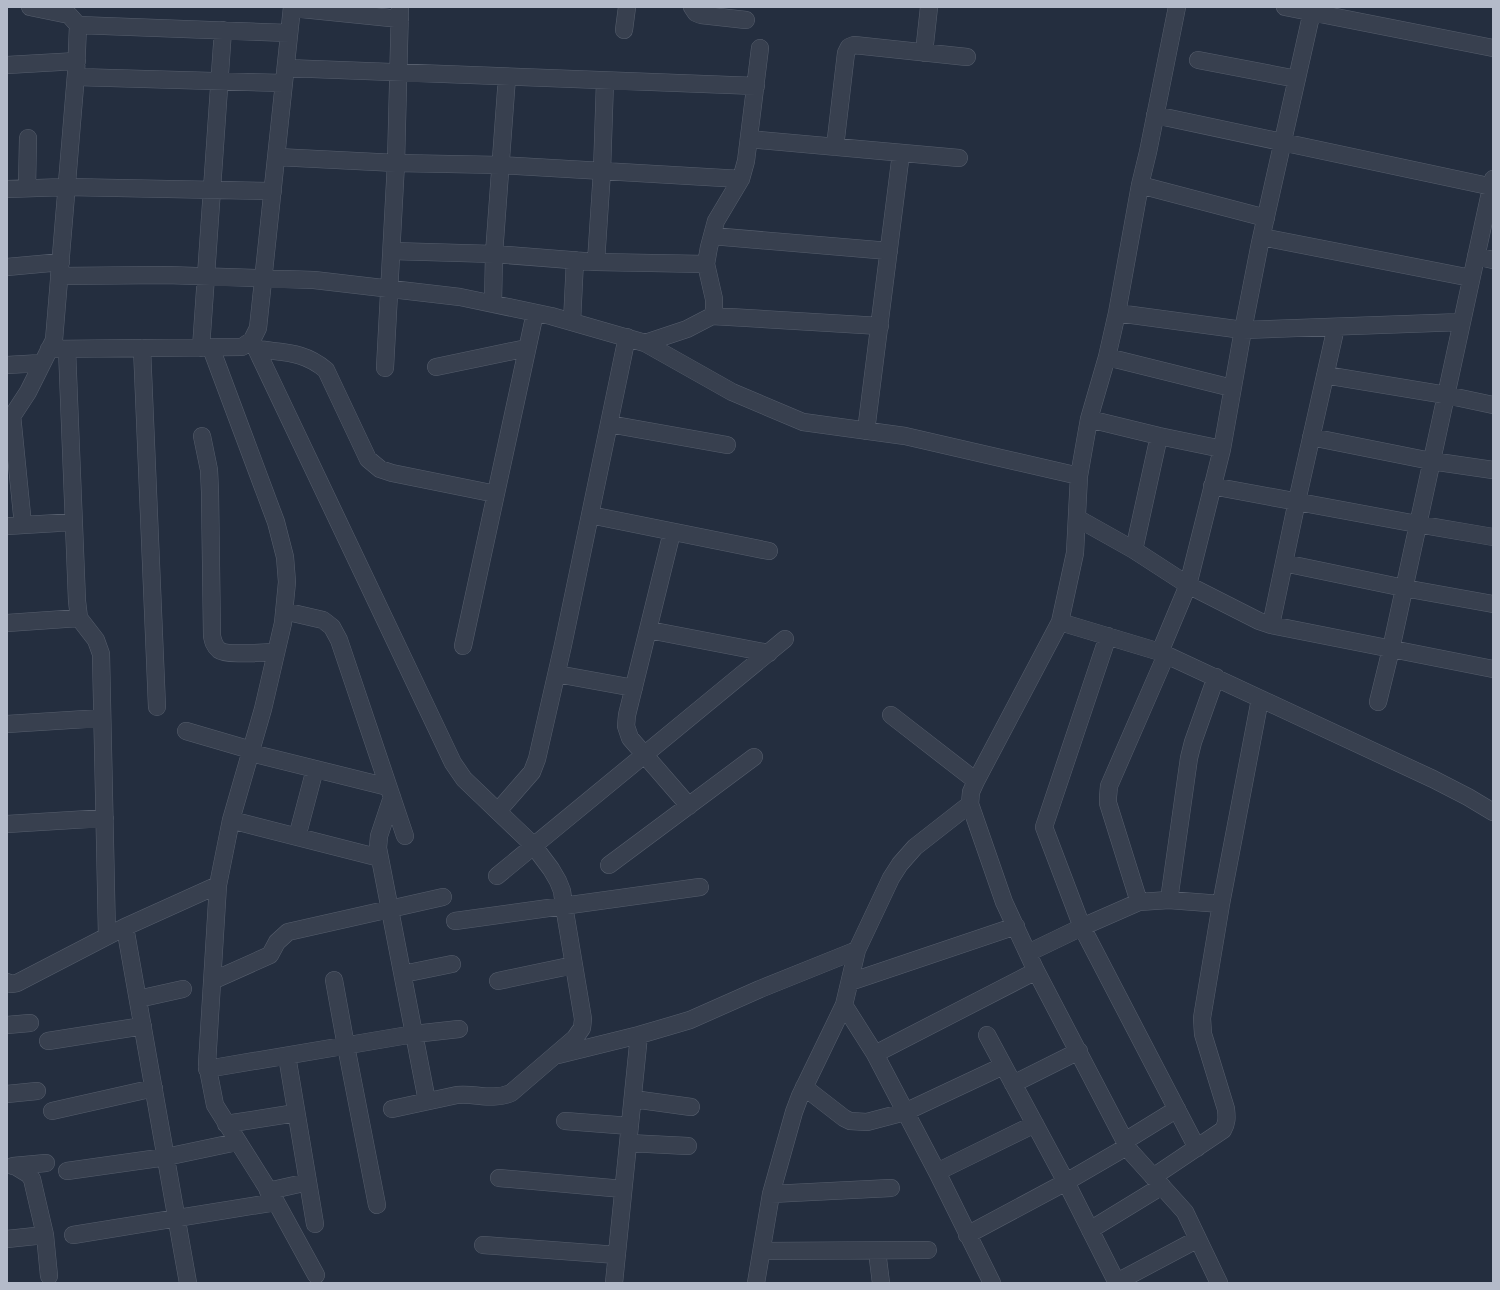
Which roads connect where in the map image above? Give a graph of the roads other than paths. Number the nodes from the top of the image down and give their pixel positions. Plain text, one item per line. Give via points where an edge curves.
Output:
1 (30, 7) edge
2 (292, 7) edge
3 (627, 7) edge
4 (692, 7) edge
5 (929, 7) edge
6 (1177, 7) edge
7 (1285, 7) edge
8 (1313, 10) edge
9 (400, 13) edge
10 (746, 20) dead end
11 (78, 24) junction
12 (223, 30) junction
13 (624, 30) dead end
14 (289, 33) junction
15 (760, 48) dead end
16 (1493, 48) edge
17 (924, 53) junction
18 (967, 57) dead end
19 (1198, 60) dead end
20 (7, 64) edge
21 (76, 69) junction
22 (398, 73) junction
23 (285, 75) junction
24 (507, 77) junction
25 (1297, 79) junction
26 (219, 81) junction
27 (605, 81) junction
28 (756, 86) junction
29 (1155, 115) junction
30 (28, 138) dead end
31 (749, 139) junction
32 (1283, 142) junction
33 (835, 147) junction
34 (901, 153) junction
35 (277, 157) junction
36 (959, 158) dead end
37 (396, 164) junction
38 (501, 165) junction
39 (602, 171) junction
40 (741, 179) junction
41 (1492, 184) edge
42 (1140, 185) junction
43 (67, 187) junction
44 (27, 188) junction
45 (7, 189) edge
46 (211, 189) junction
47 (273, 191) junction
48 (1266, 218) junction
49 (712, 236) junction
50 (1262, 237) junction
51 (392, 251) junction
52 (889, 251) junction
53 (494, 254) junction
54 (1476, 256) junction
55 (575, 260) junction
56 (1493, 260) edge
57 (596, 262) junction
58 (706, 264) junction
59 (7, 266) edge
60 (60, 269) junction
61 (206, 277) junction
62 (264, 278) junction
63 (1471, 278) junction
64 (390, 289) junction
65 (493, 304) junction
66 (535, 313) junction
67 (1117, 313) junction
68 (712, 316) junction
69 (572, 322) junction
70 (1462, 322) junction
71 (880, 326) junction
72 (1336, 327) junction
73 (1243, 330) junction
74 (627, 338) junction
75 (645, 343) junction
76 (255, 345) junction
77 (142, 348) junction
78 (206, 348) junction
79 (527, 348) junction
80 (67, 349) junction
81 (45, 356) junction
82 (1107, 357) junction
83 (7, 365) edge
84 (436, 367) dead end
85 (384, 368) dead end
86 (1325, 375) junction
87 (1232, 388) junction
88 (1446, 395) junction
89 (1493, 405) edge
90 (1089, 419) junction
91 (10, 420) edge
92 (609, 424) junction
93 (866, 431) junction
94 (202, 436) dead end
95 (1159, 436) junction
96 (1311, 437) junction
97 (727, 445) dead end
98 (1222, 449) junction
99 (1431, 461) junction
100 (1493, 470) edge
101 (1080, 476) junction
102 (1212, 486) junction
103 (496, 494) junction
104 (1297, 501) junction
105 (590, 515) junction
106 (1077, 518) junction
107 (74, 522) junction
108 (1417, 524) junction
109 (15, 526) edge
110 (672, 532) junction
111 (1493, 536) edge
112 (1134, 550) junction
113 (769, 551) dead end
114 (1284, 563) junction
115 (1188, 585) junction
116 (1404, 588) junction
117 (1493, 604) edge
118 (284, 611) junction
119 (79, 618) junction
120 (1060, 622) junction
121 (7, 623) edge
122 (1271, 625) junction
123 (649, 630) junction
124 (1108, 636) junction
125 (785, 639) dead end
126 (463, 646) dead end
127 (1391, 649) junction
128 (276, 652) junction
129 (769, 653) junction
130 (1163, 654) junction
131 (1493, 669) edge
132 (557, 674) junction
133 (1216, 677) junction
134 (634, 688) junction
135 (1260, 699) junction
136 (1378, 702) dead end
137 (157, 707) dead end
138 (891, 715) dead end
139 (102, 718) junction
140 (7, 724) edge
141 (186, 731) dead end
142 (251, 752) junction
143 (644, 755) junction
144 (754, 756) dead end
145 (315, 769) junction
146 (976, 781) junction
147 (390, 792) junction
148 (970, 804) junction
149 (689, 806) junction
150 (498, 811) junction
151 (1493, 812) edge
152 (105, 818) junction
153 (231, 820) junction
154 (7, 824) edge
155 (405, 836) dead end
156 (297, 837) junction
157 (533, 845) junction
158 (380, 858) junction
159 (610, 865) dead end
160 (497, 876) dead end
161 (218, 885) junction
162 (700, 887) dead end
163 (443, 898) dead end
164 (1169, 900) junction
165 (1139, 902) junction
166 (1221, 904) junction
167 (564, 906) junction
168 (390, 910) junction
169 (455, 921) dead end
170 (1016, 926) junction
171 (1082, 926) junction
172 (125, 927) junction
173 (107, 936) junction
174 (857, 950) junction
175 (1028, 953) junction
176 (452, 964) dead end
177 (574, 965) junction
178 (1036, 971) junction
179 (402, 974) junction
180 (334, 980) dead end
181 (212, 981) junction
182 (498, 981) dead end
183 (7, 982) edge
184 (850, 982) junction
185 (183, 989) dead end
186 (138, 1000) junction
187 (844, 1005) junction
188 (30, 1023) dead end
189 (7, 1025) edge
190 (143, 1026) junction
191 (459, 1029) dead end
192 (414, 1034) junction
193 (639, 1035) junction
194 (987, 1035) dead end
195 (48, 1042) dead end
196 (346, 1046) junction
197 (1079, 1051) junction
198 (875, 1054) junction
199 (287, 1056) junction
200 (554, 1056) junction
201 (1003, 1066) junction
202 (207, 1069) junction
203 (1013, 1084) junction
204 (804, 1087) junction
205 (154, 1088) junction
206 (37, 1091) dead end
207 (7, 1094) edge
208 (633, 1098) junction
209 (427, 1101) junction
210 (691, 1107) dead end
211 (392, 1109) dead end
212 (1177, 1109) junction
213 (52, 1111) dead end
214 (905, 1112) junction
215 (296, 1113) junction
216 (565, 1121) dead end
217 (226, 1124) junction
218 (1035, 1124) junction
219 (629, 1134) junction
220 (237, 1142) junction
221 (1126, 1144) junction
222 (688, 1146) dead end
223 (1197, 1148) junction
224 (166, 1157) junction
225 (46, 1163) dead end
226 (11, 1166) edge
227 (67, 1172) dead end
228 (937, 1172) junction
229 (499, 1178) dead end
230 (308, 1182) junction
231 (1066, 1182) junction
232 (1158, 1182) junction
233 (891, 1188) dead end
234 (623, 1189) junction
235 (771, 1194) junction
236 (272, 1196) junction
237 (377, 1204) dead end
238 (177, 1218) junction
239 (315, 1224) dead end
240 (1090, 1230) junction
241 (45, 1235) junction
242 (72, 1235) dead end
243 (967, 1235) junction
244 (7, 1239) edge
245 (1198, 1239) junction
246 (483, 1245) dead end
247 (928, 1250) dead end
248 (762, 1251) junction
249 (877, 1251) junction
250 (617, 1255) junction
251 (316, 1275) dead end
252 (49, 1276) dead end
253 (188, 1283) edge
254 (614, 1283) edge
255 (756, 1283) edge
256 (881, 1283) edge
257 (992, 1283) edge
258 (1117, 1283) edge
259 (1219, 1283) edge

1 - 11 street via 69,14
2 - 9 street
2 - 14 street
3 - 13 street
4 - 10 street via 701,15
5 - 17 street
6 - 29 street
7 - 8 street
8 - 16 street
8 - 25 street
9 - 22 street
11 - 12 street
11 - 21 street
12 - 14 street
12 - 26 street
14 - 23 street
15 - 28 street
17 - 18 street
17 - 33 street via 854,45 849,47 846,53
19 - 25 street
20 - 21 street
21 - 26 street
21 - 43 street
22 - 23 street
22 - 24 street
22 - 37 street
23 - 26 street
23 - 35 street
24 - 27 street
24 - 38 street
25 - 32 street
26 - 46 street
27 - 28 street
27 - 39 street
28 - 31 street
29 - 32 street
29 - 42 street
30 - 44 street
31 - 33 street
31 - 40 street
32 - 41 street
32 - 48 street
33 - 34 street
34 - 36 street
34 - 52 street
35 - 37 street
35 - 47 street
37 - 38 street
37 - 51 street
38 - 39 street
38 - 53 street
39 - 40 street
39 - 57 street
40 - 49 street via 716,220
41 - 54 street
42 - 48 street
42 - 67 street
43 - 44 street
43 - 46 street
43 - 60 street
44 - 45 street
46 - 47 street
46 - 61 street
47 - 62 street
48 - 50 street
49 - 52 street
49 - 58 street
50 - 63 street
50 - 73 street
51 - 53 street
51 - 64 street
52 - 71 street
53 - 55 street
53 - 65 street
54 - 56 street
54 - 63 street
55 - 57 street
55 - 69 street
57 - 58 street
58 - 68 street via 714,299
59 - 60 street
60 - 61 street
60 - 81 street via 54,340
61 - 62 street
61 - 78 street
62 - 64 street via 314,280
62 - 76 street
63 - 70 street
64 - 65 street via 460,297
64 - 85 street
65 - 66 street
66 - 69 street
66 - 79 street
67 - 73 street
67 - 82 street
68 - 71 street
68 - 75 street via 687,329
69 - 74 street
70 - 72 street
70 - 88 street
71 - 93 street
72 - 73 street
72 - 86 street
73 - 87 street
74 - 75 street
74 - 92 street
75 - 93 street via 732,392 803,422
76 - 78 street
76 - 103 street via 298,354 315,361 326,370 368,459 380,469
76 - 150 street via 453,763 464,779
77 - 78 street
77 - 80 street
77 - 137 street
78 - 118 street via 276,522 285,557 287,582
79 - 84 street
79 - 103 street
80 - 81 street
80 - 107 street
81 - 83 street
81 - 91 street via 28,392
82 - 87 street
82 - 90 street
86 - 88 street
86 - 96 street
87 - 98 street
88 - 89 street
88 - 99 street
90 - 95 street
90 - 101 street
91 - 109 street
92 - 97 street
92 - 105 street
93 - 101 street via 905,436
94 - 128 street via 209,470 214,645 220,651 229,653
95 - 98 street
95 - 112 street
96 - 99 street
96 - 104 street
98 - 102 street
99 - 100 street
99 - 108 street
101 - 106 street
102 - 104 street
102 - 115 street
103 - 126 street
104 - 108 street
104 - 114 street
105 - 110 street
105 - 132 street
106 - 112 street
106 - 120 street via 1075,553
107 - 109 street
107 - 119 street via 76,601
108 - 111 street
108 - 116 street
110 - 113 street
110 - 123 street
112 - 115 street
114 - 116 street
114 - 122 street
115 - 122 street
115 - 130 street
116 - 117 street
116 - 127 street
118 - 128 street
118 - 147 street via 323,620 332,627 339,640
119 - 121 street
119 - 139 street via 96,640 101,654
120 - 124 street
120 - 146 street
122 - 127 street
123 - 129 street
123 - 134 street
124 - 130 street
124 - 171 street via 1044,827
125 - 129 street
127 - 131 street
127 - 136 street
128 - 142 street
129 - 143 street
130 - 133 street
130 - 165 street via 1108,792 1108,803
132 - 134 street
132 - 150 street via 532,772
133 - 135 street
133 - 164 street via 1189,758
134 - 143 street via 626,726 630,738
135 - 151 street via 1433,779
135 - 166 street
138 - 146 street
139 - 140 street
139 - 152 street
141 - 142 street
142 - 145 street
142 - 153 street
143 - 149 street
143 - 157 street
144 - 149 street
145 - 147 street
145 - 156 street
146 - 148 street via 971,792
147 - 155 street
147 - 158 street via 379,836
148 - 170 street via 1004,902
148 - 174 street via 915,847 900,864
149 - 159 street
150 - 157 street
152 - 154 street
152 - 173 street
153 - 156 street
153 - 161 street
156 - 158 street
157 - 160 street
157 - 167 street via 558,881
158 - 168 street
161 - 172 street
161 - 181 street
162 - 167 street
163 - 168 street
164 - 165 street
164 - 166 street
165 - 171 street
166 - 223 street via 1202,1034 1227,1118 1223,1130
167 - 169 street
167 - 177 street
168 - 179 street
168 - 181 street via 288,932 277,942 270,955
170 - 175 street
170 - 184 street
171 - 175 street
171 - 212 street
172 - 173 street
172 - 186 street
173 - 183 street via 17,983
174 - 184 street
174 - 193 street via 690,1020
175 - 178 street
176 - 179 street
177 - 182 street
177 - 200 street via 583,1019 582,1028 575,1038
178 - 197 street
178 - 198 street
179 - 192 street
180 - 196 street
181 - 202 street
184 - 187 street
185 - 186 street
186 - 190 street
187 - 198 street
187 - 204 street
188 - 189 street
190 - 195 street
190 - 205 street
191 - 192 street
192 - 196 street
192 - 209 street
193 - 200 street
193 - 208 street
194 - 201 street
196 - 199 street
196 - 237 street
197 - 203 street
197 - 221 street
198 - 214 street
199 - 202 street
199 - 215 street
200 - 209 street via 510,1093 500,1097 467,1094
201 - 203 street
201 - 214 street
202 - 217 street via 215,1105
203 - 218 street
204 - 214 street via 850,1122 867,1122
204 - 235 street via 794,1112
205 - 213 street
205 - 224 street
206 - 207 street
208 - 210 street
208 - 219 street
209 - 211 street
212 - 221 street
212 - 223 street
214 - 228 street
215 - 217 street
215 - 230 street
216 - 219 street
217 - 220 street
218 - 228 street
218 - 231 street
219 - 222 street
219 - 234 street
220 - 224 street
220 - 236 street
221 - 231 street
221 - 232 street
223 - 232 street
224 - 227 street
224 - 238 street
225 - 226 street
226 - 241 street via 28,1174 32,1179
228 - 243 street
229 - 234 street
230 - 236 street
230 - 239 street
231 - 240 street
231 - 243 street
232 - 240 street
232 - 245 street via 1185,1212
233 - 235 street
234 - 250 street
235 - 248 street
236 - 238 street
236 - 251 street
238 - 242 street
238 - 253 street
240 - 258 street
241 - 244 street
241 - 252 street
243 - 257 street
245 - 258 street
245 - 259 street
246 - 250 street
247 - 249 street
248 - 249 street
248 - 255 street
249 - 256 street
250 - 254 street

